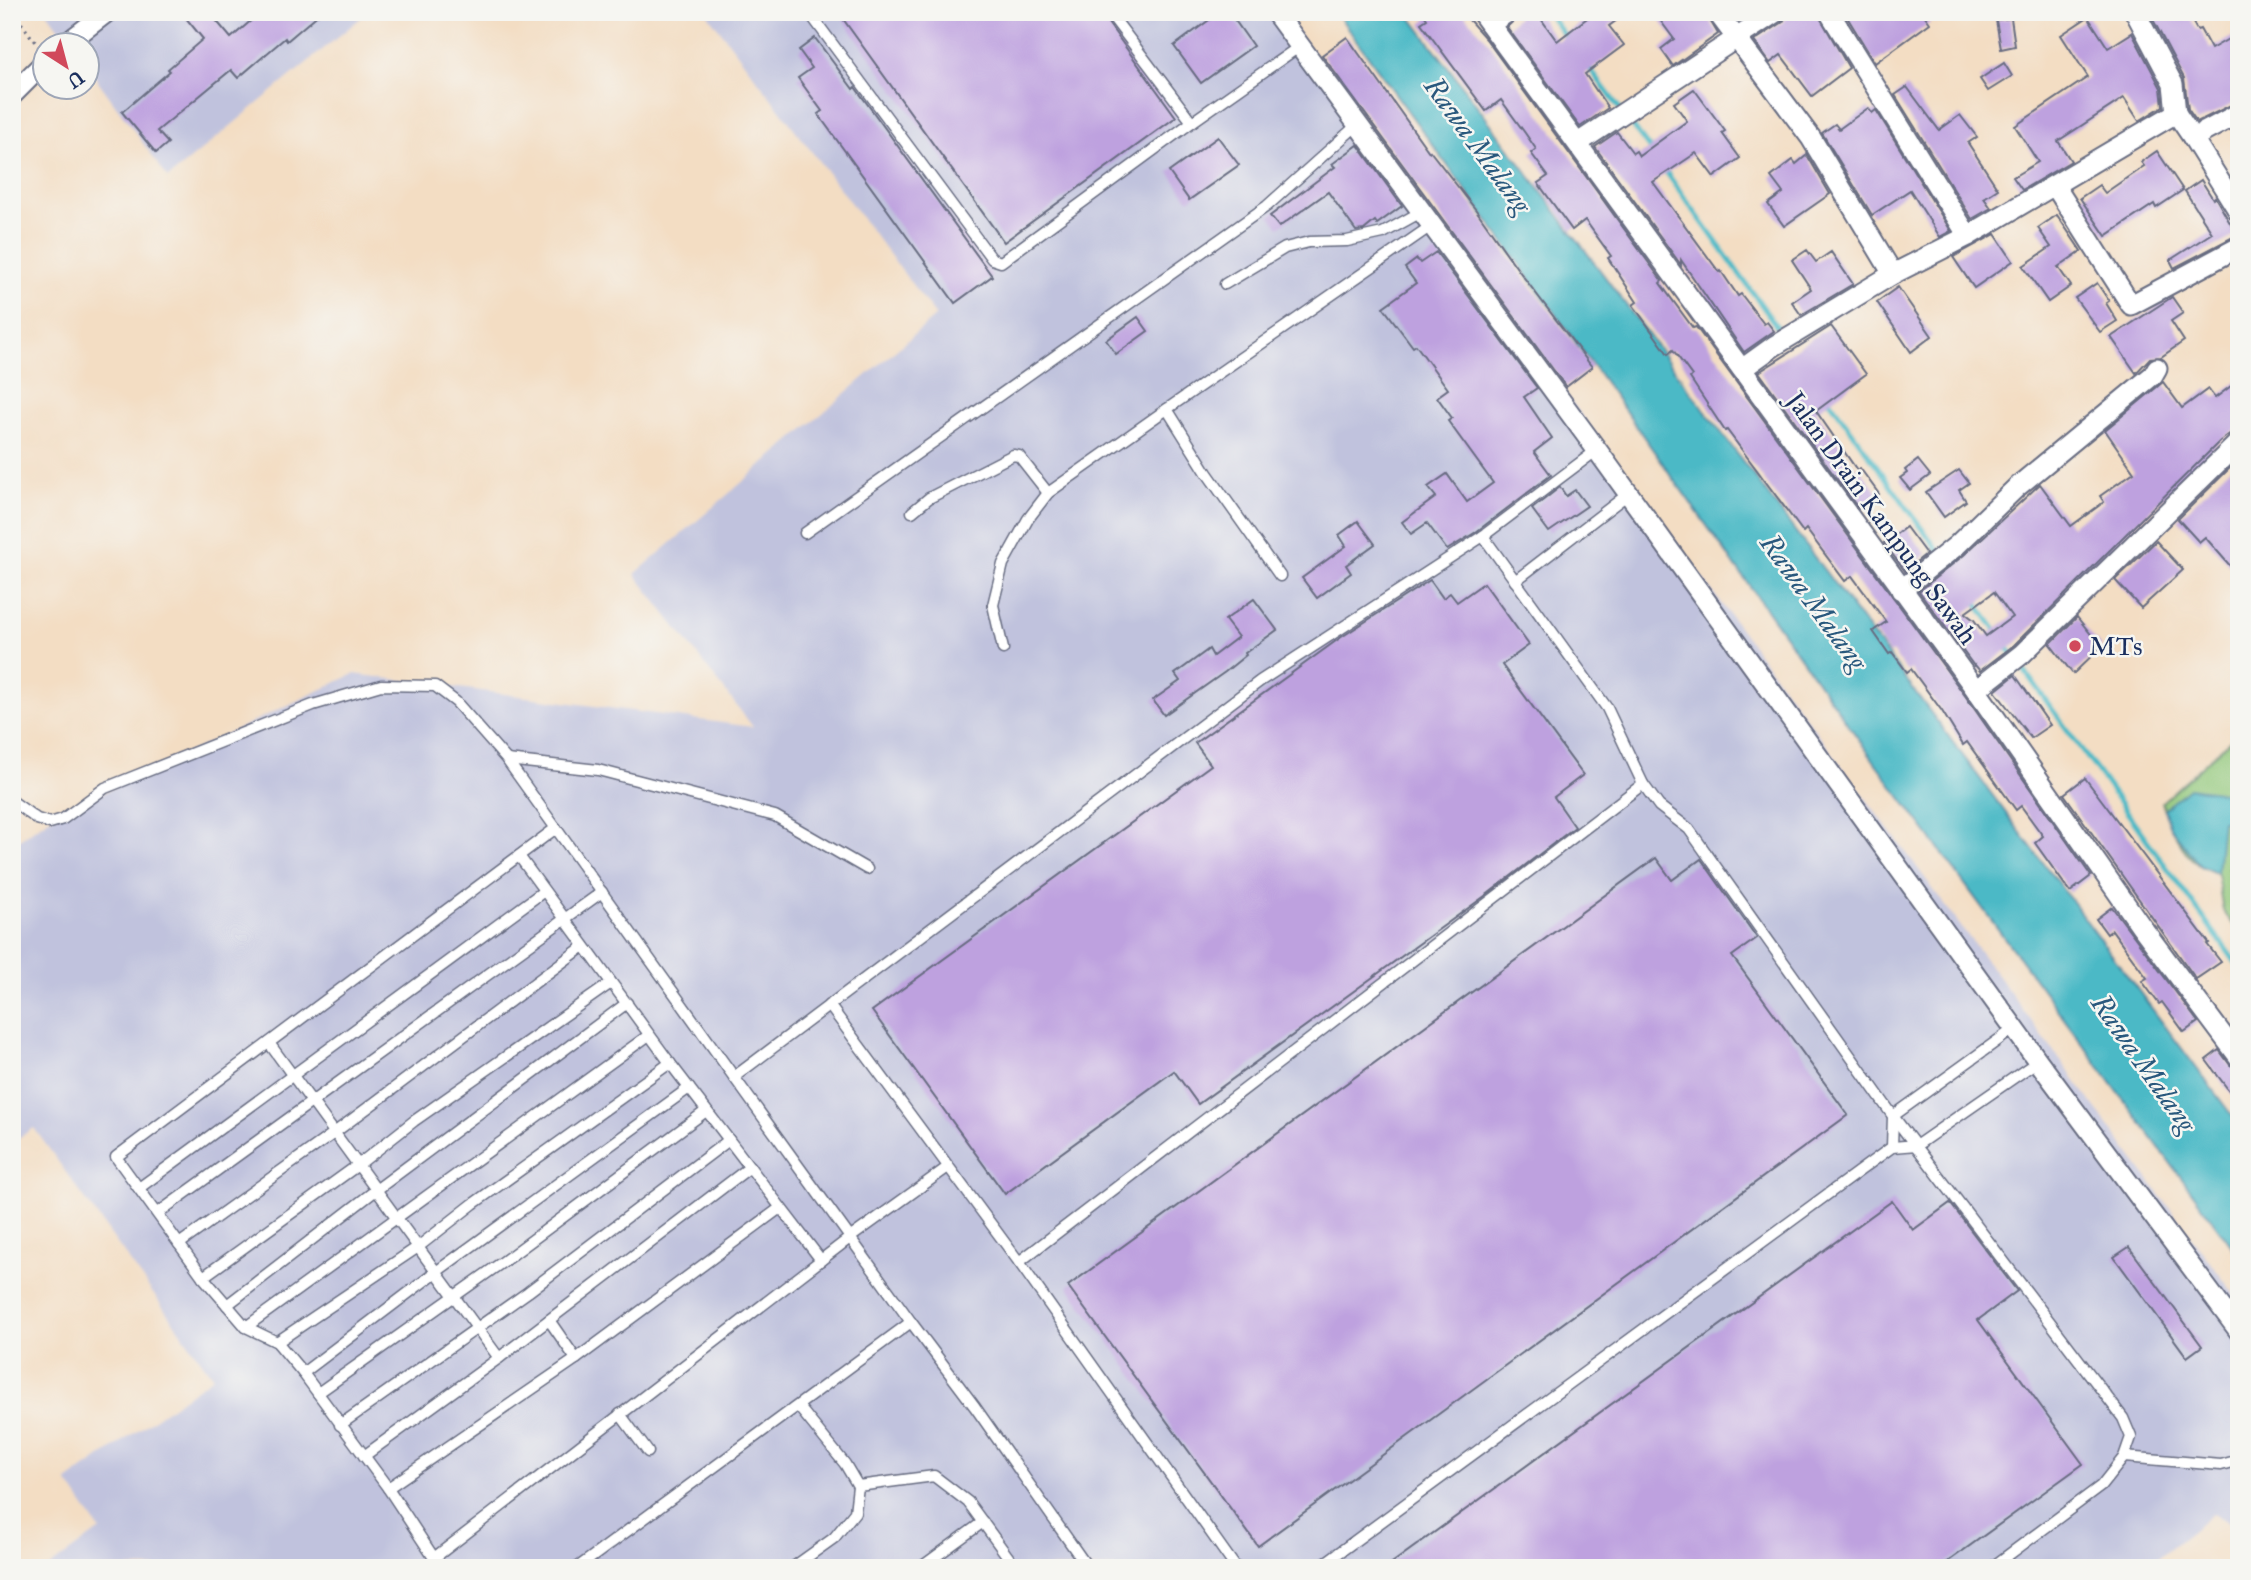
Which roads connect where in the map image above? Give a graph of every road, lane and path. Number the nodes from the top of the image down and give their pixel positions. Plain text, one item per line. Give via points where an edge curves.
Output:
1 (13, 12) edge
2 (107, 12) edge
3 (1109, 12) edge
4 (1275, 12) edge
5 (1508, 12) edge
6 (1717, 12) edge
7 (1776, 12) edge
8 (1829, 12) edge
9 (2135, 12) edge
10 (1485, 18) edge
11 (814, 19) dead end
12 (81, 32) edge
13 (32, 38) edge
14 (1735, 38) junction
15 (1300, 47) junction
16 (32, 73) edge
17 (12, 95) edge
18 (2176, 113) junction
19 (2239, 113) edge
20 (1192, 122) junction
21 (1357, 125) junction
22 (2193, 138) junction
23 (1578, 143) junction
24 (2054, 186) junction
25 (2239, 212) edge
26 (1426, 219) junction
27 (1968, 236) junction
28 (2239, 247) edge
29 (1892, 274) junction
30 (1225, 284) dead end
31 (2157, 368) dead end
32 (1742, 369) junction
33 (1167, 409) junction
34 (2239, 442) edge
35 (1597, 450) junction
36 (1048, 493) junction
37 (1628, 494) junction
38 (912, 512) dead end
39 (805, 533) dead end
40 (1483, 536) junction
41 (1280, 576) dead end
42 (1516, 581) junction
43 (1901, 590) junction
44 (1003, 649) dead end
45 (1976, 690) junction
46 (507, 760) junction
47 (1643, 784) junction
48 (12, 801) edge
49 (556, 828) junction
50 (2239, 842) edge
51 (519, 856) junction
52 (867, 869) dead end
53 (2239, 881) edge
54 (544, 891) junction
55 (602, 892) junction
56 (565, 919) junction
57 (584, 946) junction
58 (611, 983) junction
59 (627, 1003) junction
60 (829, 1005) junction
61 (2015, 1028) junction
62 (649, 1035) junction
63 (269, 1043) junction
64 (2239, 1057) edge
65 (2038, 1062) junction
66 (670, 1063) junction
67 (292, 1075) junction
68 (734, 1077) junction
69 (688, 1088) junction
70 (312, 1102) junction
71 (706, 1111) junction
72 (1893, 1116) junction
73 (334, 1133) junction
74 (729, 1140) junction
75 (1917, 1145) junction
76 (1892, 1147) junction
77 (358, 1165) junction
78 (750, 1167) junction
79 (948, 1167) junction
80 (139, 1188) junction
81 (376, 1190) junction
82 (780, 1208) junction
83 (158, 1213) junction
84 (397, 1219) junction
85 (851, 1237) junction
86 (179, 1244) junction
87 (418, 1247) junction
88 (821, 1260) junction
89 (1018, 1262) junction
90 (436, 1272) junction
91 (203, 1277) junction
92 (453, 1297) junction
93 (226, 1305) junction
94 (549, 1320) junction
95 (911, 1322) junction
96 (246, 1327) junction
97 (477, 1329) junction
98 (2239, 1331) edge
99 (277, 1342) junction
100 (499, 1358) junction
101 (576, 1359) junction
102 (303, 1373) junction
103 (318, 1393) junction
104 (798, 1406) junction
105 (620, 1414) junction
106 (340, 1425) junction
107 (648, 1452) dead end
108 (364, 1456) junction
109 (2124, 1457) junction
110 (2239, 1460) edge
111 (858, 1486) junction
112 (388, 1488) junction
113 (983, 1522) junction
114 (577, 1568) edge
115 (792, 1568) edge
116 (920, 1568) edge
117 (1016, 1568) edge
118 (1088, 1568) edge
119 (1236, 1568) edge
120 (1318, 1568) edge
121 (1991, 1568) edge

1 - 13 path
2 - 12 street
3 - 20 lane
4 - 15 street
5 - 10 street
6 - 14 street
7 - 14 street
8 - 27 street
9 - 18 street via 2173,84
10 - 23 street, Jalan Drain Kampung Sawah
11 - 20 lane via 992,259 1001,262
14 - 23 street
14 - 29 street via 1811,138
15 - 20 lane
15 - 21 street
16 - 17 street
18 - 22 street
18 - 24 street
19 - 22 street
21 - 26 street
21 - 39 lane via 1268,206
22 - 25 street
23 - 32 street, Jalan Drain Kampung Sawah
24 - 27 street
24 - 28 street via 2131,305
26 - 30 lane via 1347,241 1284,248
26 - 33 lane
26 - 35 street
27 - 29 street
29 - 32 street
31 - 43 street
32 - 43 street, Jalan Drain Kampung Sawah
33 - 36 lane
33 - 41 lane
34 - 45 street via 2022,654
35 - 37 street
35 - 40 lane
36 - 38 lane via 1019,456 1013,455 929,498
36 - 44 lane via 1003,564 993,605
37 - 42 lane
37 - 61 street
40 - 42 lane
40 - 60 lane via 1260,681
42 - 47 lane via 1607,708
43 - 45 street, Jalan Drain Kampung Sawah
45 - 64 street, Jalan Drain Kampung Sawah
46 - 48 lane via 435,685 381,685 313,705 105,788 63,819 50,823 37,819
46 - 49 lane
46 - 52 lane via 598,771 775,816
47 - 72 lane via 1659,806 1689,830
47 - 89 lane
49 - 51 lane
49 - 55 lane
50 - 53 lane
51 - 54 lane
51 - 63 lane
54 - 56 lane
54 - 67 lane
55 - 56 lane
55 - 68 lane
56 - 57 lane
56 - 70 lane
57 - 58 lane
57 - 73 lane
58 - 59 lane
58 - 77 lane
59 - 62 lane
59 - 81 lane
60 - 68 lane
60 - 79 lane
61 - 65 street
61 - 72 lane
62 - 66 lane
62 - 84 lane
63 - 67 lane
63 - 80 lane via 116,1157
65 - 75 lane
65 - 98 street
66 - 69 lane
66 - 87 lane
67 - 70 lane
67 - 80 lane
68 - 85 lane
69 - 71 lane
69 - 90 lane
70 - 73 lane
70 - 83 lane
71 - 74 lane
71 - 92 lane
72 - 75 lane
72 - 76 lane
73 - 77 lane
73 - 86 lane
74 - 78 lane
74 - 97 lane
75 - 76 lane
75 - 109 lane via 2123,1418 2131,1437
76 - 120 lane
77 - 81 lane
77 - 91 lane
78 - 82 lane
78 - 94 lane
79 - 85 lane
79 - 89 lane
80 - 83 lane
81 - 84 lane
81 - 93 lane
82 - 88 lane
82 - 101 lane
83 - 86 lane
84 - 87 lane
84 - 96 lane
85 - 88 lane
85 - 95 lane
86 - 91 lane
87 - 90 lane
87 - 99 lane
88 - 105 lane
89 - 119 lane
90 - 92 lane
90 - 102 lane
91 - 93 lane
92 - 97 lane
92 - 103 lane
93 - 96 lane
94 - 100 lane
94 - 101 lane
95 - 104 lane
95 - 118 lane
96 - 99 lane
97 - 100 lane
97 - 106 lane
99 - 102 lane
100 - 108 lane
101 - 112 lane
102 - 103 lane
103 - 106 lane
104 - 111 lane
104 - 114 lane
105 - 107 lane
105 - 112 lane via 434,1558
106 - 108 lane
108 - 112 lane
109 - 110 lane via 2221,1465
109 - 121 lane via 2101,1486
111 - 113 lane via 934,1476 968,1502
111 - 115 lane via 855,1512 834,1538
113 - 116 lane
113 - 117 lane

